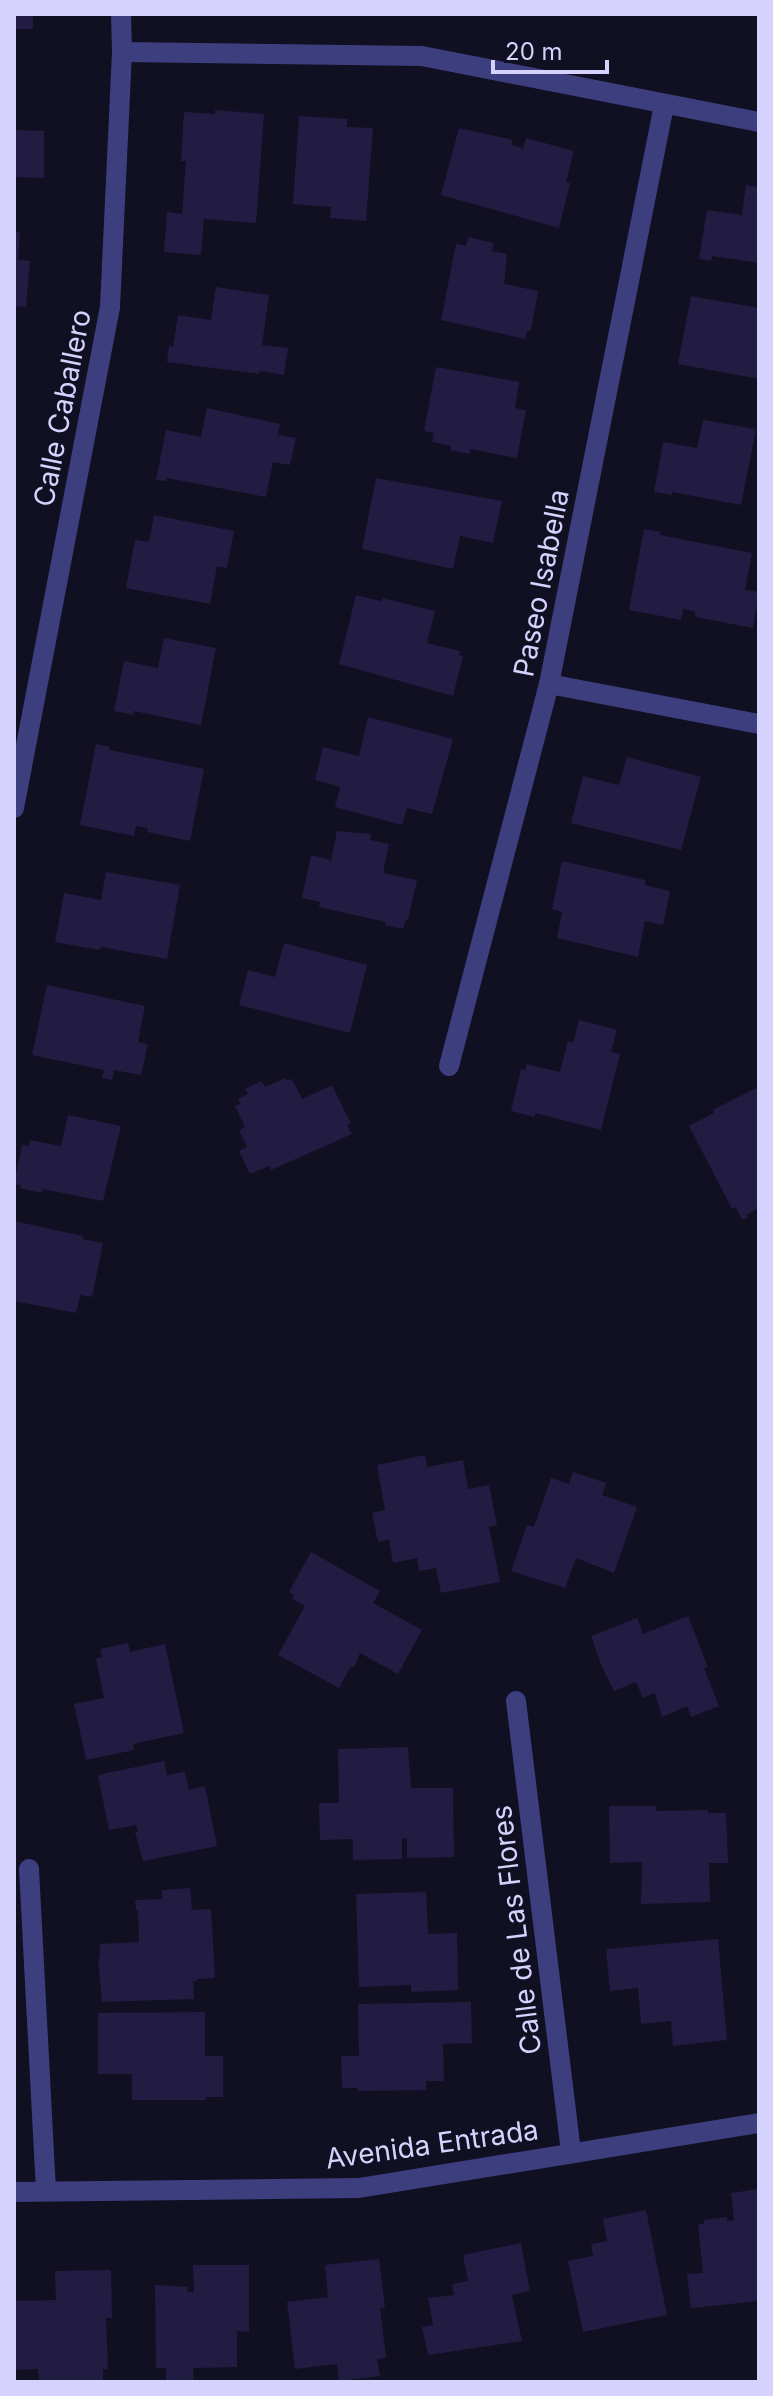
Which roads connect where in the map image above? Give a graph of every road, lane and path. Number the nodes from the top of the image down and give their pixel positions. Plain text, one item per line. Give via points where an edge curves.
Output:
1 (121, 14) edge
2 (122, 52) junction
3 (664, 105) junction
4 (759, 122) edge
5 (549, 684) junction
6 (759, 724) edge
7 (14, 808) edge
8 (449, 1066) dead end
9 (516, 1701) dead end
10 (29, 1869) dead end
11 (759, 2123) edge
12 (571, 2152) junction
13 (46, 2191) junction
14 (14, 2192) edge

1 - 2 street, Calle Caballero
2 - 3 street via 422,56
2 - 7 street, Calle Caballero via 110,307
3 - 4 street
3 - 5 street, Paseo Isabella
5 - 6 street
5 - 8 street, Paseo Isabella
9 - 12 street, Calle de Las Flores
10 - 13 street
11 - 12 street, Avenida Entrada
12 - 13 street, Avenida Entrada via 359,2188
13 - 14 street, Avenida Entrada

